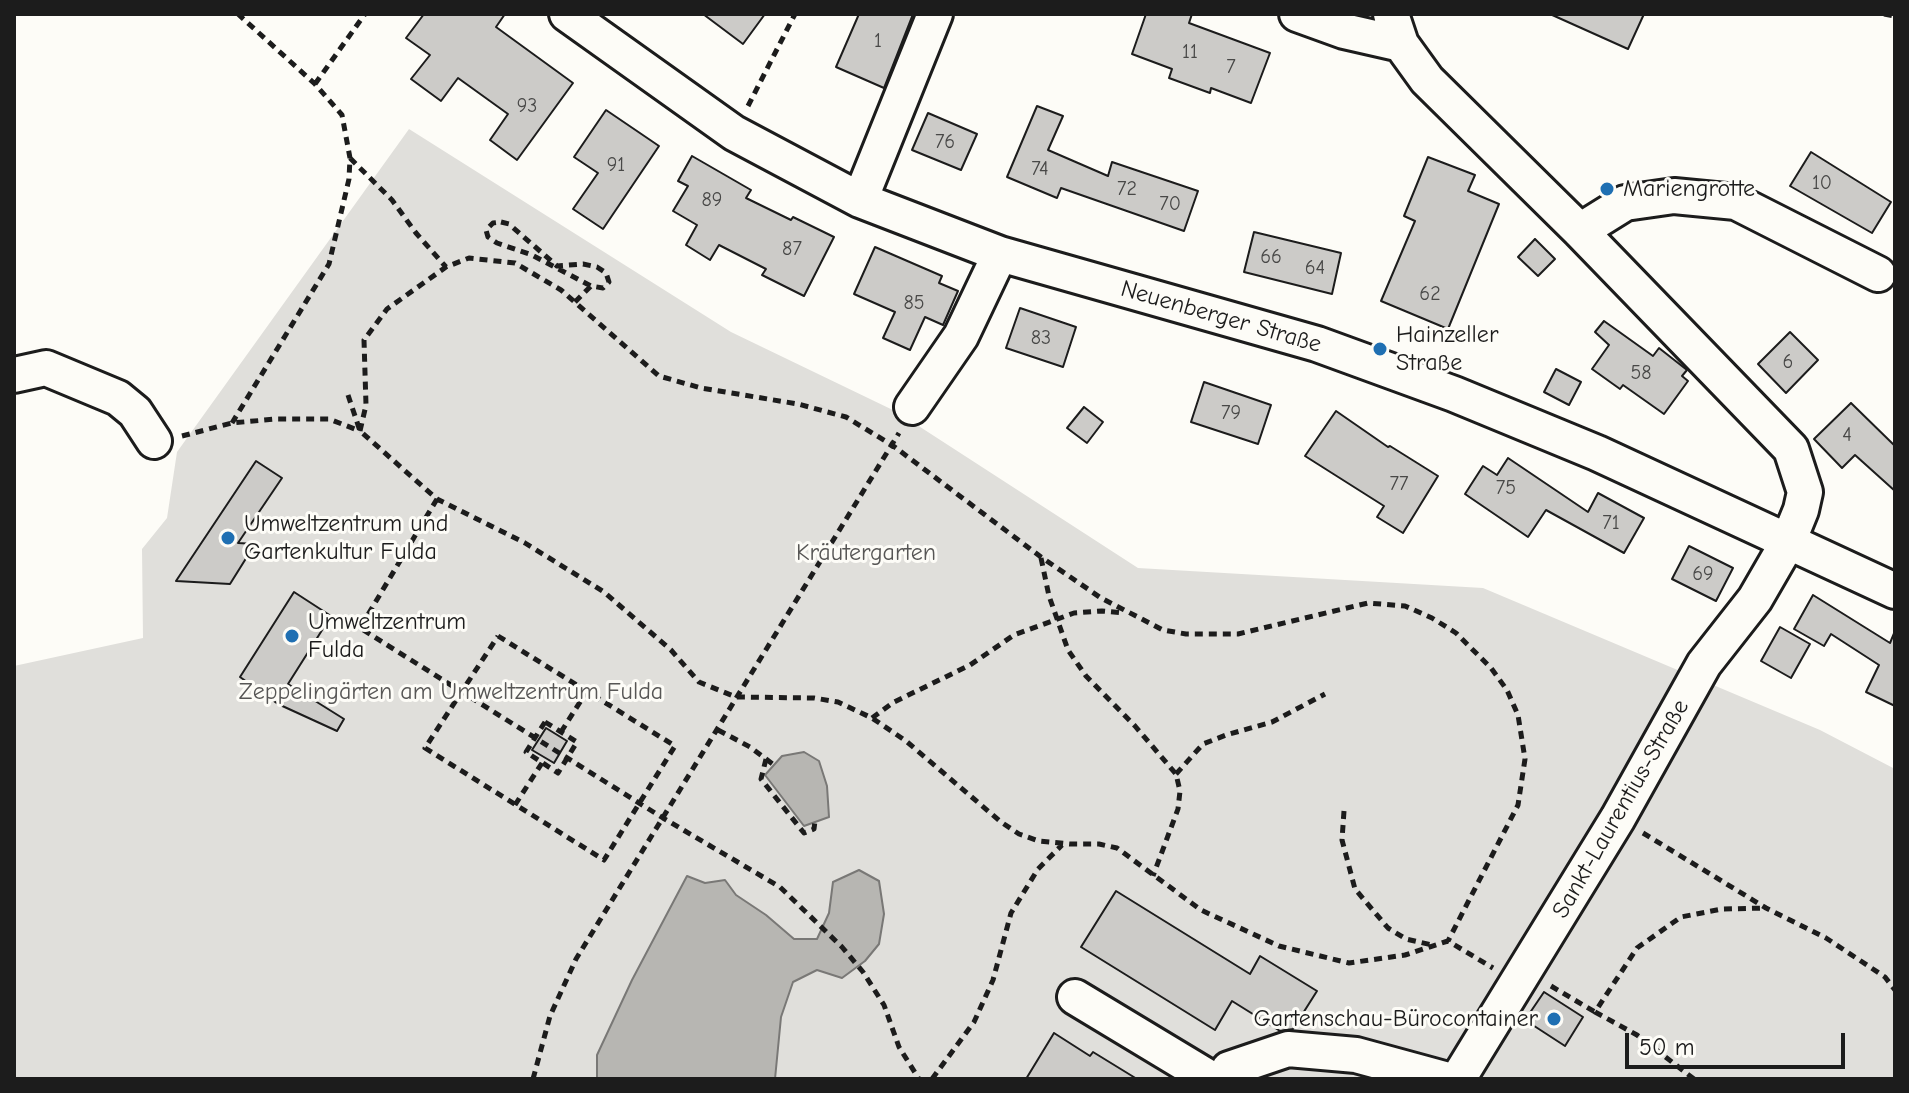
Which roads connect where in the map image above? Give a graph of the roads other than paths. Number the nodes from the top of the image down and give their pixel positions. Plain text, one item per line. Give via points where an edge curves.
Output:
1 (567, 14) edge
2 (935, 14) edge
3 (1297, 14) edge
4 (1396, 29) edge
5 (860, 200) junction
6 (1580, 231) junction
7 (1000, 254) junction
8 (1878, 274) dead end
9 (14, 375) edge
10 (912, 407) road end
11 (154, 441) road end
12 (1788, 542) junction
13 (1895, 591) edge
14 (1075, 997) dead end
15 (1211, 1079) edge
16 (1224, 1079) edge
17 (1444, 1079) edge
18 (1458, 1079) edge

1 - 5 street, Neuenberger Straße via 734,133
2 - 5 street
3 - 4 street via 1344,31
4 - 6 street via 1427,80
5 - 7 street, Neuenberger Straße
6 - 8 street via 1625,203 1674,196 1736,202
6 - 12 street via 1791,449 1805,492
7 - 10 street via 961,336
7 - 12 street, Neuenberger Straße via 1374,364 1583,447
9 - 11 street via 46,368 118,398 135,412
12 - 13 street, Neuenberger Straße
12 - 18 street, Sankt-Laurentius-Straße via 1755,599 1704,664 1618,818 1510,970
14 - 15 street
16 - 17 street via 1229,1069 1288,1049 1356,1055

